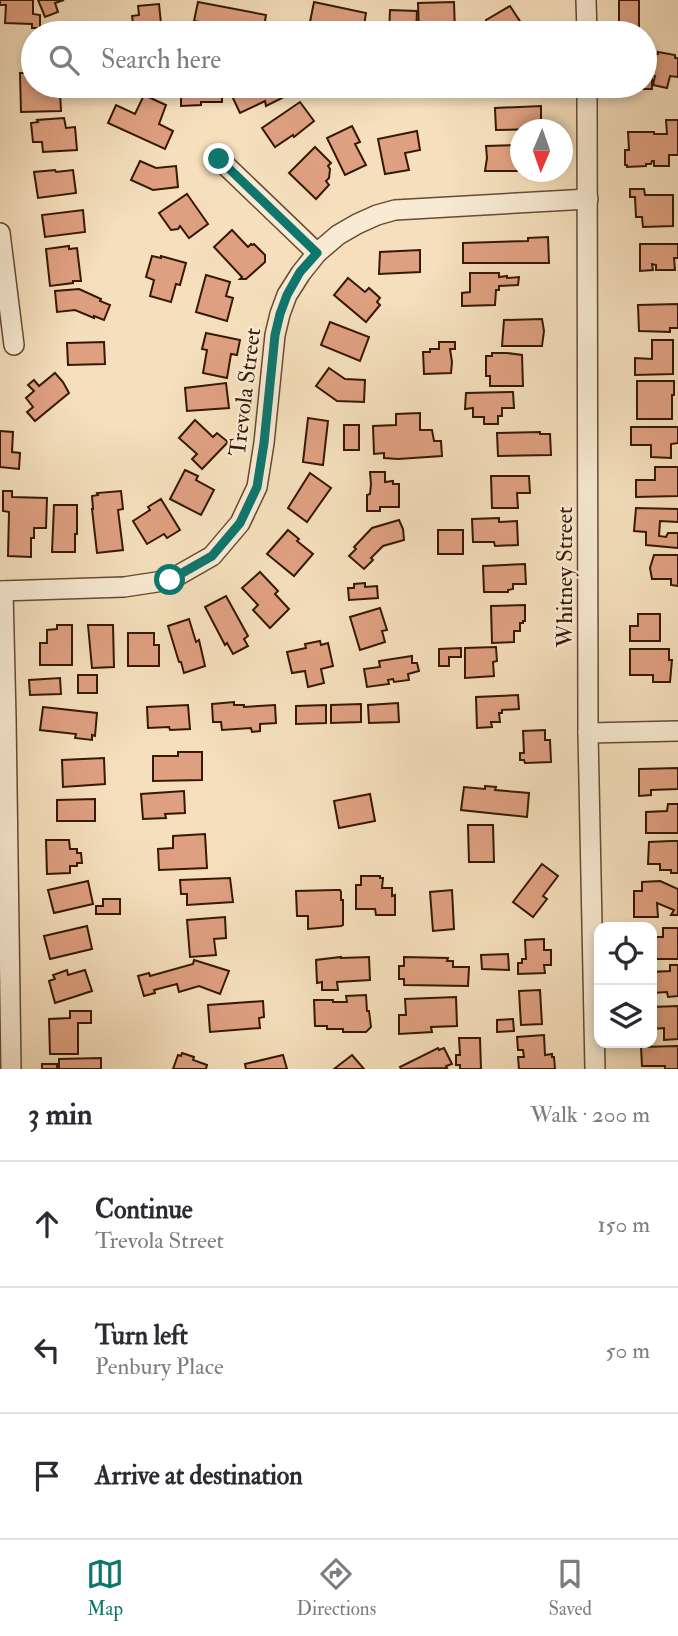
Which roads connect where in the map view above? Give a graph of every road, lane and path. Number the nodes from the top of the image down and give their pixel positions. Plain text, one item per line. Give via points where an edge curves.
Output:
1 (586, 0) edge
2 (587, 21) edge
3 (587, 98) edge
4 (219, 159) dead end
5 (588, 199) junction
6 (0, 233) edge
7 (317, 253) junction
8 (14, 345) dead end
9 (1, 591) edge
10 (678, 732) edge
11 (588, 733) junction
12 (11, 1069) edge
13 (595, 1069) edge

1 - 2 street
3 - 5 street, Whitney Street
4 - 7 street
5 - 7 street, Trevola Street via 395,210 357,224
5 - 11 street, Whitney Street
6 - 8 street
7 - 9 street, Trevola Street via 300,272 280,314 257,487 240,523 212,556 170,580 124,587
9 - 12 street
10 - 11 street
11 - 13 street, Whitney Street

